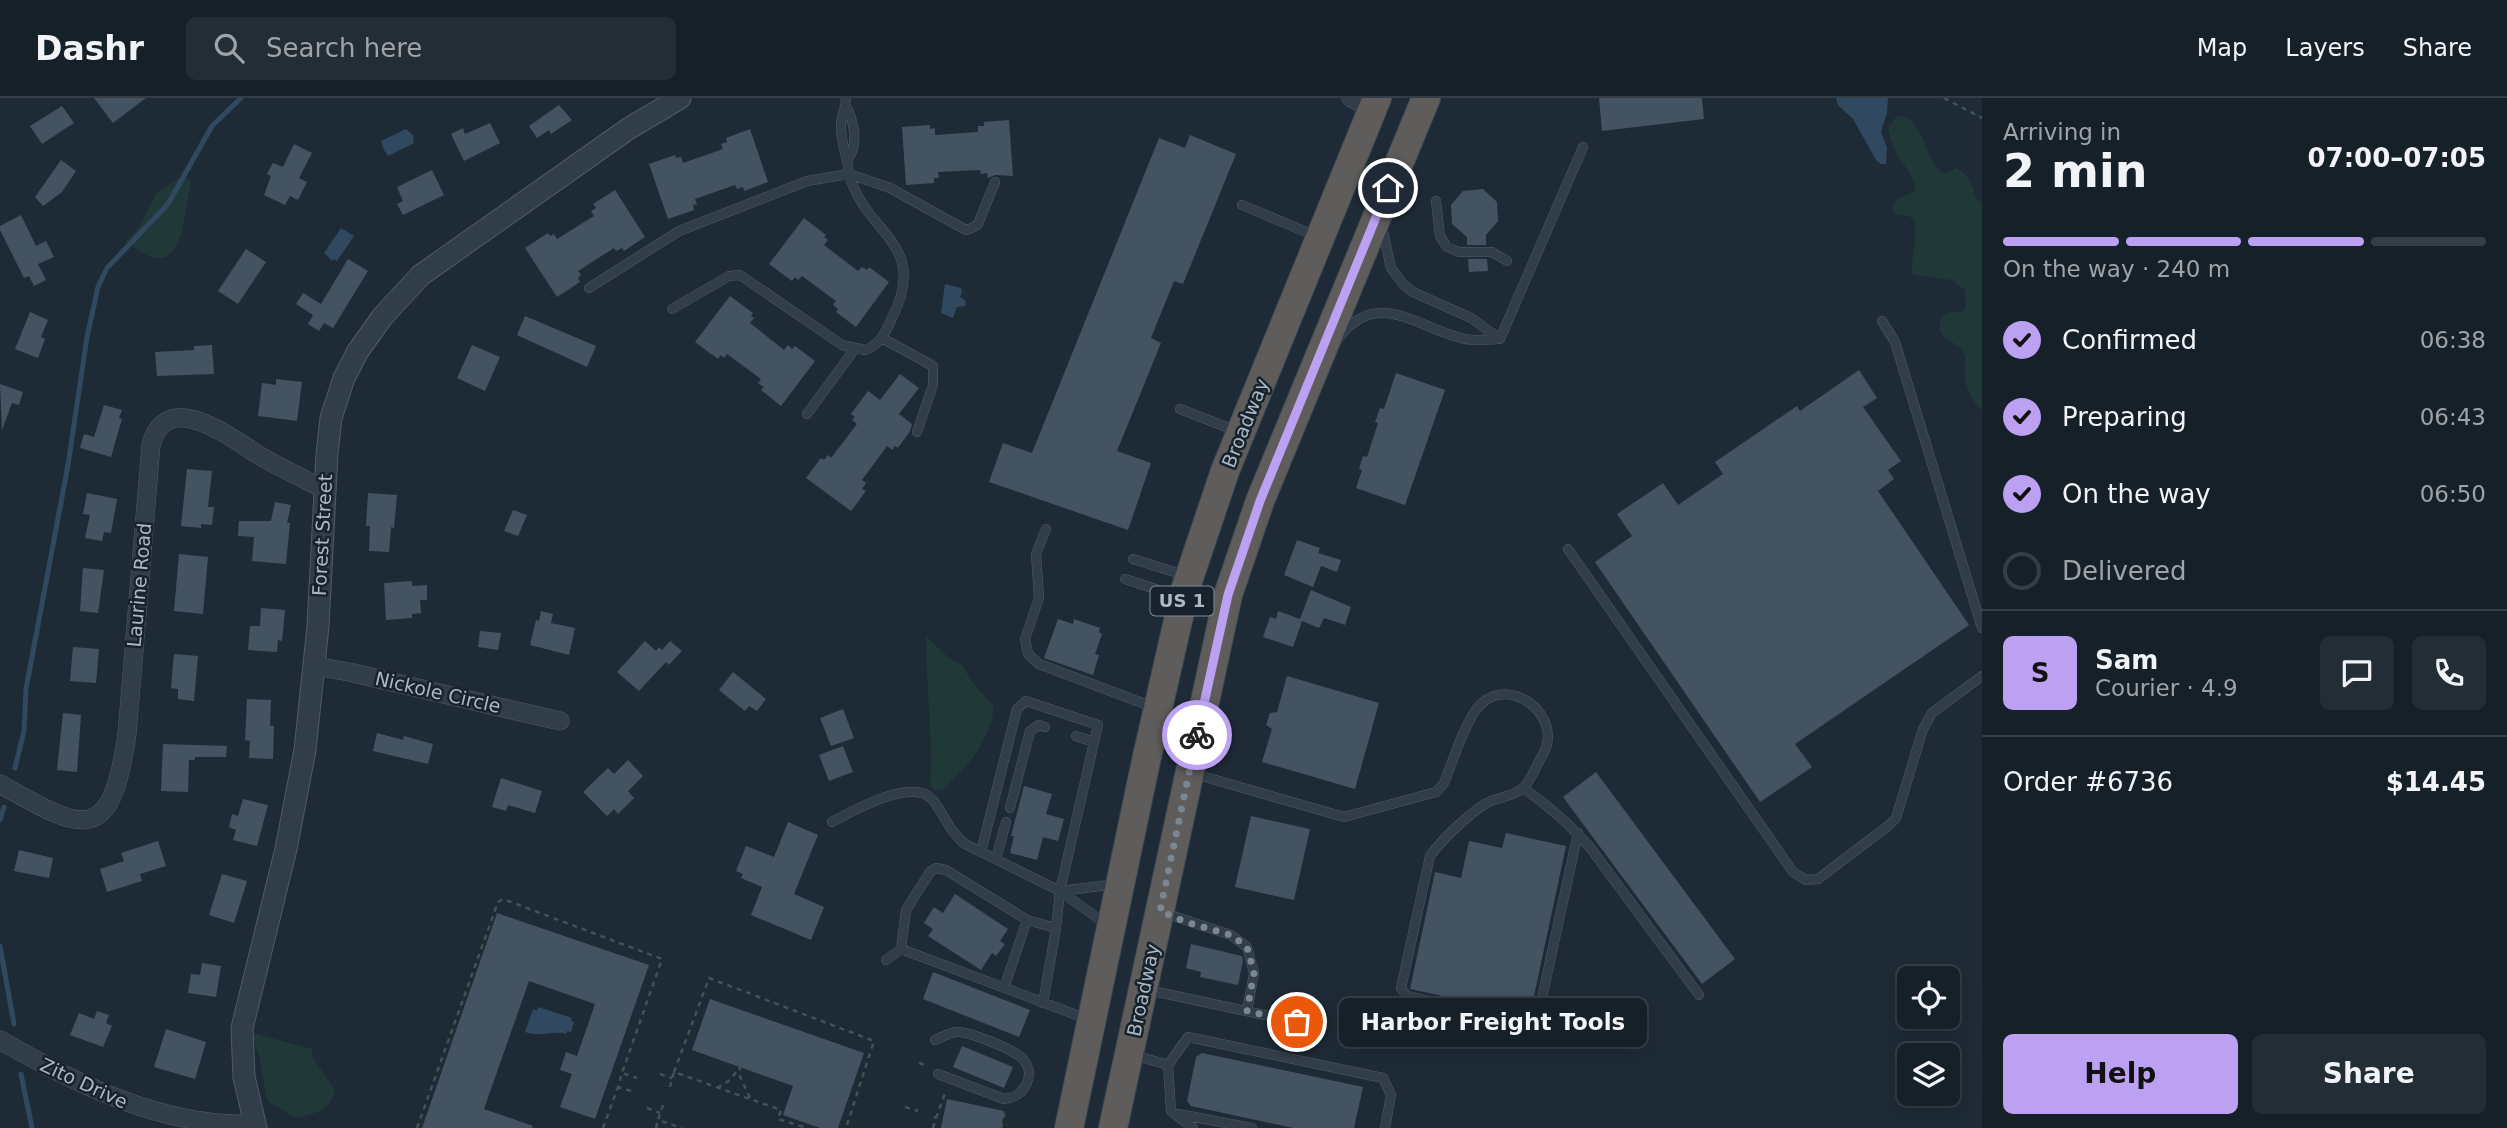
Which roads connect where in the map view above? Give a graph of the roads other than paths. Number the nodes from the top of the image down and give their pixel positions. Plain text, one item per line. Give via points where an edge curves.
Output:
1 (680, 98) edge
2 (1426, 98) edge
3 (1367, 101) edge
4 (846, 102) edge
5 (1583, 147) dead end
6 (849, 174) junction
7 (995, 183) dead end
8 (1436, 201) dead end
9 (1242, 205) dead end
10 (1379, 211) junction
11 (1321, 238) junction
12 (1507, 261) dead end
13 (589, 288) dead end
14 (672, 309) dead end
15 (1882, 321) dead end
16 (882, 338) junction
17 (1500, 339) junction
18 (854, 350) junction
19 (1298, 407) junction
20 (1180, 409) dead end
21 (807, 414) dead end
22 (918, 432) dead end
23 (1240, 433) junction
24 (324, 489) junction
25 (1046, 528) dead end
26 (1568, 548) dead end
27 (1133, 559) dead end
28 (1125, 579) dead end
29 (1186, 587) junction
30 (1982, 628) edge
31 (315, 666) junction
32 (1982, 676) edge
33 (1157, 709) junction
34 (560, 721) dead end
35 (1045, 727) dead end
36 (1076, 736) dead end
37 (1094, 742) junction
38 (1189, 773) junction
39 (0, 784) edge
40 (1523, 788) junction
41 (1010, 808) dead end
42 (832, 822) dead end
43 (1006, 822) dead end
44 (1578, 833) junction
45 (981, 852) junction
46 (996, 859) junction
47 (1120, 883) junction
48 (1060, 891) junction
49 (1160, 911) junction
50 (1027, 920) junction
51 (1056, 928) junction
52 (1111, 928) junction
53 (901, 949) junction
54 (886, 960) dead end
55 (1004, 988) junction
56 (1143, 989) junction
57 (1699, 995) dead end
58 (1043, 1003) junction
59 (1247, 1011) junction
60 (1092, 1021) junction
61 (1297, 1022) dead end
62 (0, 1040) edge
63 (935, 1040) dead end
64 (1129, 1054) junction
65 (1168, 1065) junction
66 (934, 1070) road end
67 (1172, 1112) junction
68 (1068, 1121) edge
69 (1117, 1124) edge
70 (255, 1126) edge
71 (1228, 1126) edge
72 (1193, 1128) edge
73 (1252, 1128) edge
74 (1385, 1128) edge

1 - 24 street, Forest Street via 617,136 407,289 370,333 344,378 331,418
2 - 10 highway, Broadway / US 1
3 - 11 highway, Broadway / US 1
4 - 6 lane via 854,144
5 - 17 lane
6 - 7 lane via 890,188 966,229 978,224
6 - 13 lane via 807,181 679,231
6 - 16 lane via 859,201 903,261 898,306
8 - 12 lane via 1440,236 1447,247 1459,253 1490,252
9 - 11 lane
10 - 17 lane via 1389,262 1404,285 1471,317
10 - 19 highway, Broadway / US 1
11 - 23 highway, Broadway / US 1
14 - 18 lane via 729,276 740,275
15 - 30 lane via 1895,342
16 - 18 lane via 869,349
16 - 22 lane via 933,366 933,384
17 - 19 lane via 1463,339 1400,314 1366,315 1341,334
18 - 21 lane
19 - 38 highway, Broadway / US 1 via 1228,595
20 - 23 lane
23 - 29 highway, Broadway / US 1
24 - 31 street, Forest Street
24 - 39 street, Laurine Road via 206,423 181,418 163,424 150,451 127,734 112,800 94,818 66,819
25 - 33 lane via 1037,554 1039,600 1024,643 1030,657
26 - 32 lane via 1802,879 1821,877 1892,822 1901,807 1928,718
27 - 29 lane
28 - 29 lane
29 - 33 highway, Broadway / US 1
31 - 34 street, Nickole Circle
31 - 70 street, Forest Street via 298,792 242,1028 244,1077
33 - 47 highway, Broadway / US 1
35 - 41 lane via 1039,724 1030,731
36 - 37 lane
37 - 45 lane via 1098,725 1026,701 1017,709
37 - 48 lane
38 - 40 lane via 1344,817 1436,792 1474,711 1490,698 1508,694 1535,707 1548,731 1547,747
38 - 49 highway, Broadway / US 1
40 - 44 lane
40 - 44 lane via 1485,804 1430,856 1402,986 1405,995 1527,1023 1535,1021
42 - 45 lane via 899,793 919,792 930,797 956,837
43 - 46 lane
44 - 57 lane
45 - 46 lane
46 - 48 lane
47 - 48 lane
47 - 52 highway, Broadway / US 1
48 - 51 lane
48 - 52 lane
49 - 56 highway, Broadway / US 1
49 - 59 lane via 1231,935 1247,947 1254,973
50 - 51 lane
50 - 53 lane via 936,868 905,910
50 - 55 lane
51 - 58 lane
52 - 60 highway, Broadway / US 1
53 - 54 lane
53 - 55 lane
55 - 58 lane
56 - 59 lane
56 - 64 highway, Broadway / US 1
58 - 60 lane
59 - 61 lane
60 - 68 highway, Broadway / US 1
62 - 70 street, Zito Drive via 83,1087 145,1110 216,1126
63 - 66 lane via 957,1032 980,1039 1019,1055 1029,1076 1021,1093 1004,1099
64 - 65 lane
64 - 69 highway, Broadway / US 1
65 - 67 lane
65 - 74 lane via 1188,1037 1383,1078 1391,1095
67 - 71 lane
67 - 72 lane
71 - 73 lane

